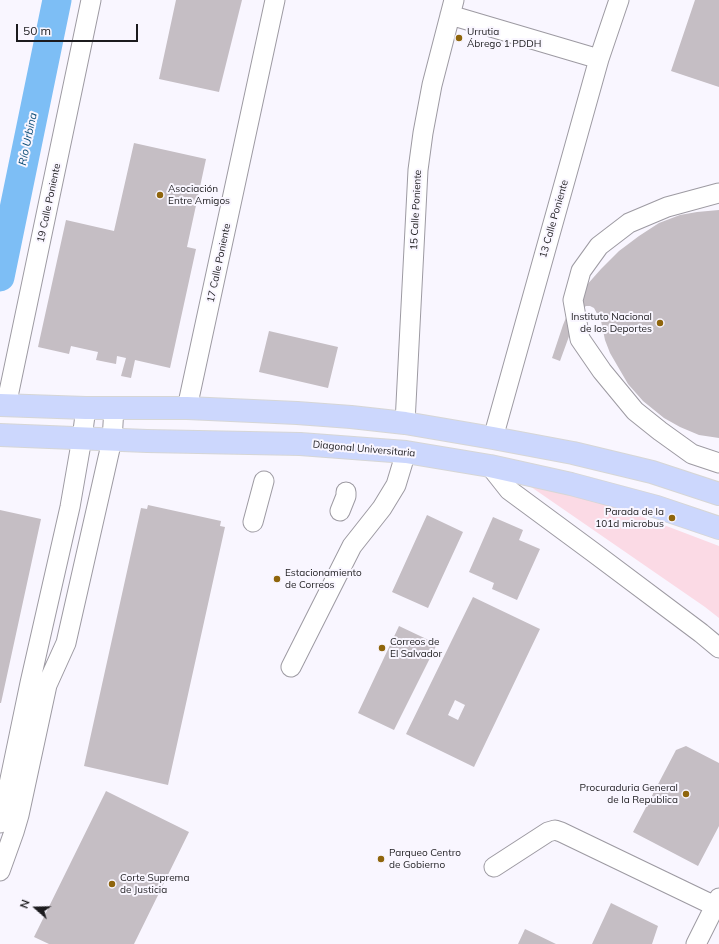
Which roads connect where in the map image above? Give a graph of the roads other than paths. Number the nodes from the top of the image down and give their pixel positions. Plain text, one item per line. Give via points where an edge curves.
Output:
1 (91, 0) edge
2 (275, 0) edge
3 (619, 0) edge
4 (452, 7) edge
5 (599, 59) junction
6 (719, 194) edge
7 (3, 406) edge
8 (86, 408) junction
9 (114, 408) junction
10 (187, 408) junction
11 (405, 423) junction
12 (0, 435) edge
13 (82, 438) junction
14 (493, 438) junction
15 (112, 440) junction
16 (406, 452) junction
17 (719, 463) edge
18 (490, 466) junction
19 (264, 481) dead end
20 (346, 492) dead end
21 (719, 494) edge
22 (340, 511) dead end
23 (254, 522) dead end
24 (719, 528) edge
25 (719, 648) edge
26 (291, 667) dead end
27 (0, 823) edge
28 (494, 867) dead end
29 (0, 870) edge
30 (717, 902) edge
31 (696, 944) edge

1 - 7 street, 19 Calle Poniente
2 - 10 street, 17 Calle Poniente
3 - 5 street, 13 Calle Poniente
4 - 5 street
4 - 11 street, 15 Calle Poniente via 432,85 418,170
5 - 14 street, 13 Calle Poniente
6 - 17 street via 667,207 629,223 600,246 581,271 573,300 580,339 635,411 692,454
7 - 8 main road
8 - 9 main road
8 - 13 street
9 - 10 main road
9 - 15 street
10 - 11 main road via 297,413
11 - 14 main road
12 - 13 main road, Diagonal Universitaria
13 - 15 main road, Diagonal Universitaria
13 - 27 street via 70,507
14 - 21 main road via 573,453 652,472
15 - 16 main road, Diagonal Universitaria via 300,444
15 - 29 street via 66,643 47,685 19,816
16 - 18 main road, Diagonal Universitaria
16 - 26 street via 396,485 382,508 352,546
18 - 24 main road, Diagonal Universitaria via 657,507
18 - 25 street via 509,490
19 - 23 street
20 - 22 street
28 - 30 street via 555,830
30 - 31 street

